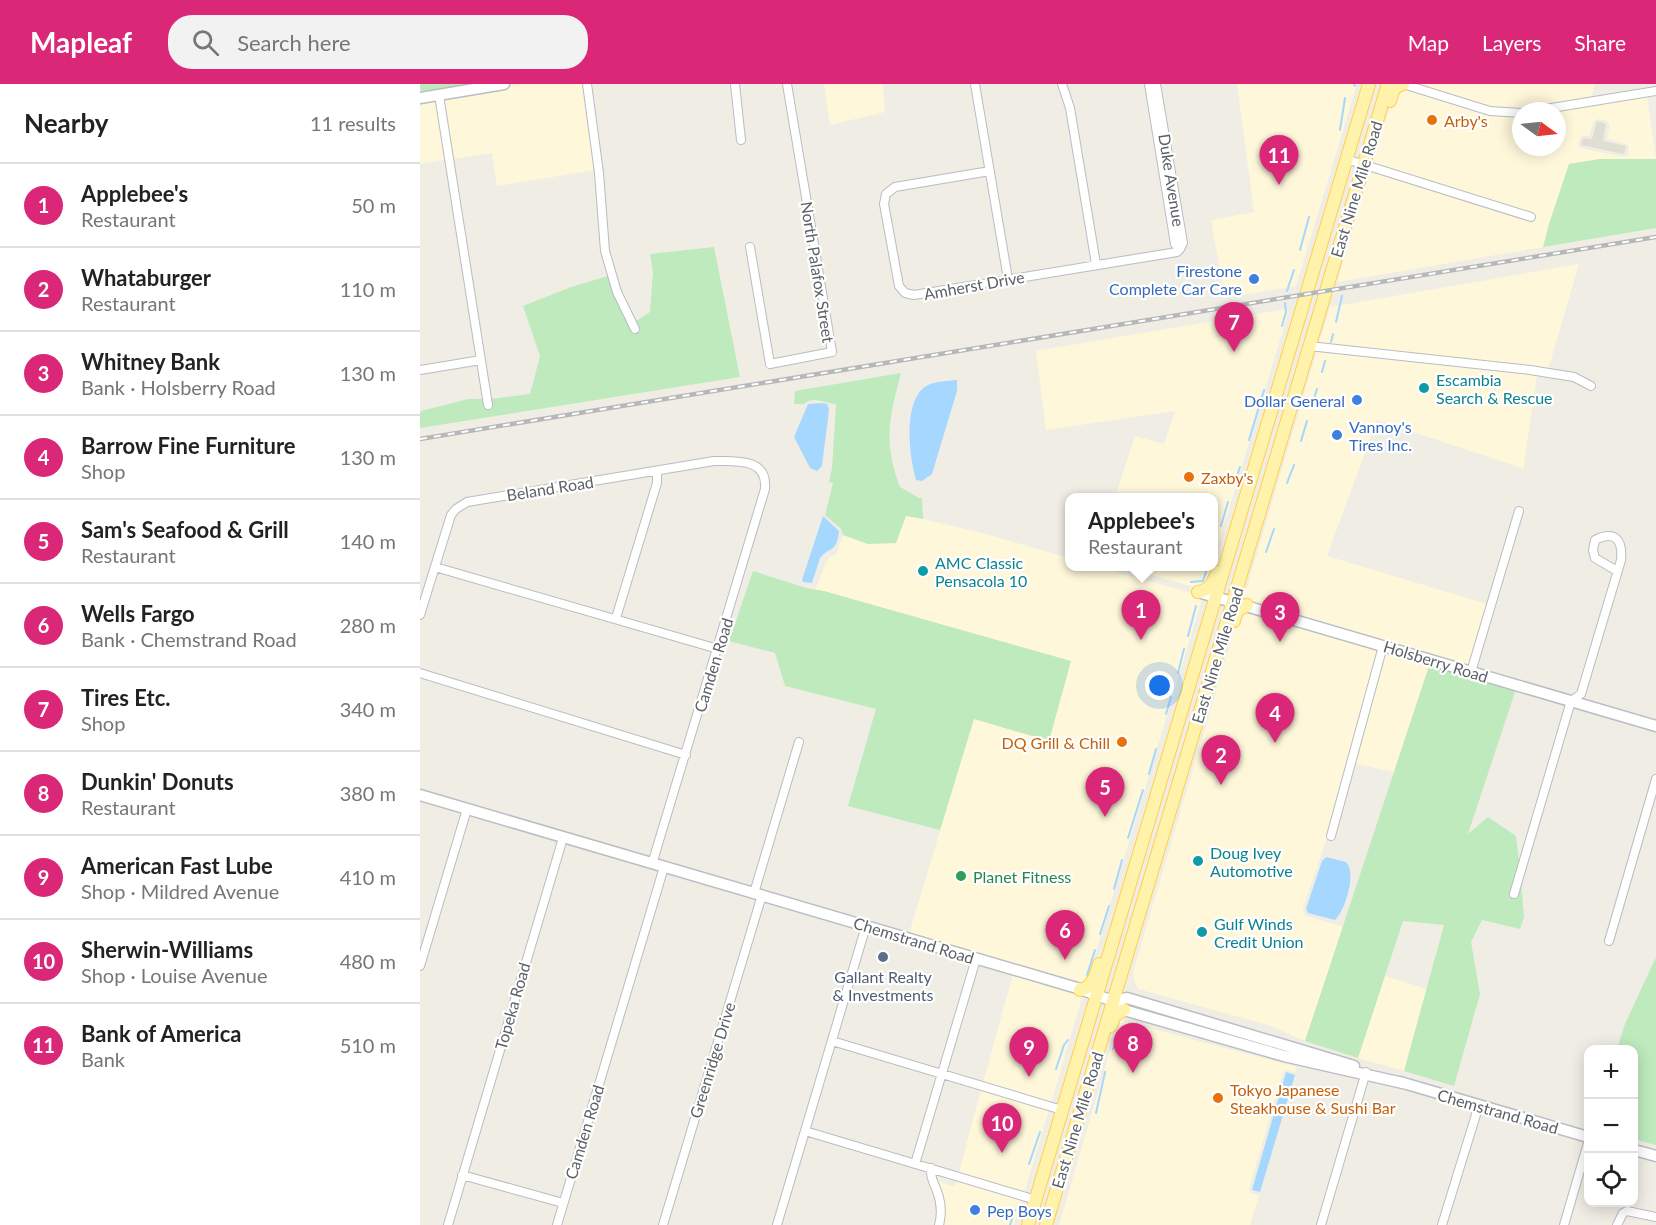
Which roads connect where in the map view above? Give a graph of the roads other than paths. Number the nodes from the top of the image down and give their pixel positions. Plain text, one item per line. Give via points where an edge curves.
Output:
1 (504, 84) edge
2 (587, 84) edge
3 (735, 84) edge
4 (787, 84) edge
5 (975, 84) edge
6 (1062, 84) edge
7 (1149, 84) edge
8 (1156, 84) edge
9 (1369, 84) edge
10 (1376, 84) edge
11 (1388, 84) edge
12 (1403, 84) edge
13 (468, 87) edge
14 (1656, 91) edge
15 (438, 95) junction
16 (420, 98) edge
17 (1566, 106) edge
18 (1512, 112) edge
19 (741, 140) dead end
20 (1358, 161) junction
21 (990, 171) junction
22 (1335, 199) junction
23 (1530, 217) dead end
24 (750, 247) dead end
25 (1180, 249) junction
26 (1096, 264) junction
27 (1315, 266) junction
28 (1332, 271) junction
29 (1008, 279) junction
30 (1303, 306) junction
31 (635, 329) dead end
32 (1309, 346) junction
33 (481, 360) junction
34 (420, 370) edge
35 (1284, 370) junction
36 (1300, 375) junction
37 (1591, 386) dead end
38 (1276, 397) junction
39 (488, 405) dead end
40 (1268, 423) junction
41 (1281, 442) junction
42 (757, 467) joint
43 (657, 471) junction
44 (1520, 511) dead end
45 (435, 567) junction
46 (1218, 568) edge
47 (1217, 571) edge
48 (1617, 572) junction
49 (1198, 592) joint
50 (1216, 597) junction
51 (1233, 602) junction
52 (1247, 605) junction
53 (420, 615) edge
54 (616, 618) junction
55 (1383, 646) junction
56 (718, 649) junction
57 (1471, 672) junction
58 (420, 673) edge
59 (1188, 692) junction
60 (1571, 701) junction
61 (1656, 726) edge
62 (799, 742) dead end
63 (686, 754) junction
64 (1182, 769) junction
65 (1656, 779) edge
66 (1166, 785) junction
67 (420, 795) edge
68 (467, 809) junction
69 (1331, 836) dead end
70 (563, 837) junction
71 (1159, 847) junction
72 (1145, 855) junction
73 (652, 864) junction
74 (664, 867) junction
75 (1131, 880) junction
76 (758, 894) junction
77 (1514, 894) dead end
78 (866, 926) junction
79 (1609, 942) dead end
80 (1130, 943) junction
81 (976, 959) junction
82 (420, 966) edge
83 (1080, 990) junction
84 (1097, 996) junction
85 (1113, 1001) junction
86 (1126, 1004) junction
87 (832, 1041) junction
88 (1366, 1072) junction
89 (941, 1074) junction
90 (1479, 1105) junction
91 (1062, 1110) junction
92 (805, 1131) junction
93 (1584, 1136) edge
94 (1638, 1151) edge
95 (1585, 1153) edge
96 (1067, 1156) junction
97 (1656, 1156) edge
98 (915, 1164) junction
99 (932, 1168) junction
100 (462, 1175) junction
101 (1036, 1200) junction
102 (563, 1203) junction
103 (1656, 1217) edge
104 (448, 1225) edge
105 (556, 1225) edge
106 (663, 1225) edge
107 (777, 1225) edge
108 (939, 1225) edge
109 (1028, 1225) edge
110 (1040, 1225) edge
111 (1046, 1225) edge
112 (1051, 1225) edge
113 (1321, 1225) edge
114 (1442, 1225) edge
115 (1564, 1225) edge
116 (1617, 1225) edge

1 - 13 street
2 - 31 street via 605,250 617,292
3 - 19 street
4 - 24 street, North Palafox Street via 832,352 770,364
5 - 21 street
6 - 26 street via 1070,108
7 - 25 street, Duke Avenue via 1175,244
8 - 25 street, Duke Avenue via 1183,243
9 - 20 main road, East Nine Mile Road
10 - 20 main road via 1378,98
11 - 20 main road, East Nine Mile Road
12 - 18 street via 1490,111
12 - 20 main road via 1394,88 1375,148
13 - 15 street
14 - 17 street
15 - 16 street
15 - 33 street
20 - 22 main road, East Nine Mile Road
20 - 23 street
20 - 28 main road, East Nine Mile Road via 1339,226 1340,243
21 - 29 street
21 - 29 street, Amherst Drive via 895,187 884,199 887,222 899,286 905,293 914,295
22 - 27 main road, East Nine Mile Road
22 - 28 main road via 1336,213 1325,261
25 - 26 street, Amherst Drive
26 - 29 street, Amherst Drive
27 - 28 main road
27 - 30 main road, East Nine Mile Road
28 - 32 main road, East Nine Mile Road
30 - 35 main road, East Nine Mile Road
30 - 36 main road via 1305,320 1293,366 1295,374
32 - 36 main road, East Nine Mile Road
32 - 37 street via 1530,370 1575,377
33 - 34 street
33 - 39 street
35 - 38 main road, East Nine Mile Road
35 - 41 main road via 1292,381 1279,430
36 - 41 main road, East Nine Mile Road
38 - 40 main road, East Nine Mile Road
38 - 46 main road via 1266,405
40 - 50 main road, East Nine Mile Road
40 - 51 main road via 1269,438 1227,581 1228,597
41 - 51 main road, East Nine Mile Road
42 - 43 street, Beland Road via 729,461
42 - 56 street, Camden Road via 764,477 765,489
43 - 45 street, Beland Road via 467,502 451,515
43 - 54 street via 657,483
44 - 57 street
45 - 53 street, Beland Road
45 - 54 street
47 - 49 main road via 1211,586
48 - 48 street via 1595,558 1595,540 1602,536 1620,541
48 - 60 street via 1581,694
49 - 50 street, Holsberry Road
50 - 51 street, Holsberry Road
50 - 59 main road, East Nine Mile Road
50 - 64 main road via 1222,605 1222,618 1182,750
51 - 52 street, Holsberry Road
51 - 64 main road, East Nine Mile Road
52 - 55 street, Holsberry Road
52 - 64 main road via 1237,611 1198,741
54 - 56 street
55 - 57 street, Holsberry Road
55 - 69 street
56 - 63 street, Camden Road
57 - 60 street, Holsberry Road
58 - 63 street
59 - 66 main road via 1188,712
59 - 75 main road, East Nine Mile Road
60 - 61 street, Holsberry Road
60 - 77 street
62 - 76 street, Greenridge Drive
63 - 73 street, Camden Road
64 - 71 main road, East Nine Mile Road
65 - 79 street
66 - 71 main road via 1169,792
66 - 72 main road
67 - 68 street, Chemstrand Road
68 - 70 street, Chemstrand Road
68 - 82 street
70 - 73 street, Chemstrand Road
70 - 100 street, Topeka Road
71 - 80 main road, East Nine Mile Road
72 - 80 main road via 1146,868 1130,921
72 - 85 main road via 1108,979 1106,990
73 - 74 street, Chemstrand Road
74 - 76 street, Chemstrand Road
74 - 102 street, Camden Road
75 - 83 main road via 1117,902 1096,973 1090,985
75 - 84 main road, East Nine Mile Road
76 - 78 street, Chemstrand Road
76 - 106 street, Greenridge Drive
78 - 81 street, Chemstrand Road
78 - 87 street
80 - 85 main road, East Nine Mile Road
81 - 83 street, Chemstrand Road
81 - 89 street
83 - 84 street, Chemstrand Road
84 - 85 street, Chemstrand Road
84 - 91 main road, East Nine Mile Road
84 - 96 main road via 1102,1003 1102,1019 1067,1131
85 - 86 street, Chemstrand Road
85 - 96 main road, East Nine Mile Road
86 - 88 street, Chemstrand Road via 1284,1056
86 - 112 main road via 1112,1023
87 - 89 street
87 - 92 street
88 - 90 street, Chemstrand Road
88 - 113 street
89 - 91 street
89 - 98 street
90 - 93 street, Chemstrand Road
90 - 114 street
91 - 101 main road, East Nine Mile Road
92 - 98 street
92 - 107 street
94 - 97 street
95 - 115 street
96 - 111 main road, East Nine Mile Road
98 - 99 street
99 - 101 street
99 - 108 street via 931,1178 940,1200
100 - 102 street
100 - 104 street, Topeka Road
101 - 109 main road, East Nine Mile Road
101 - 110 main road via 1042,1210
102 - 105 street, Camden Road
103 - 116 street via 1627,1211

